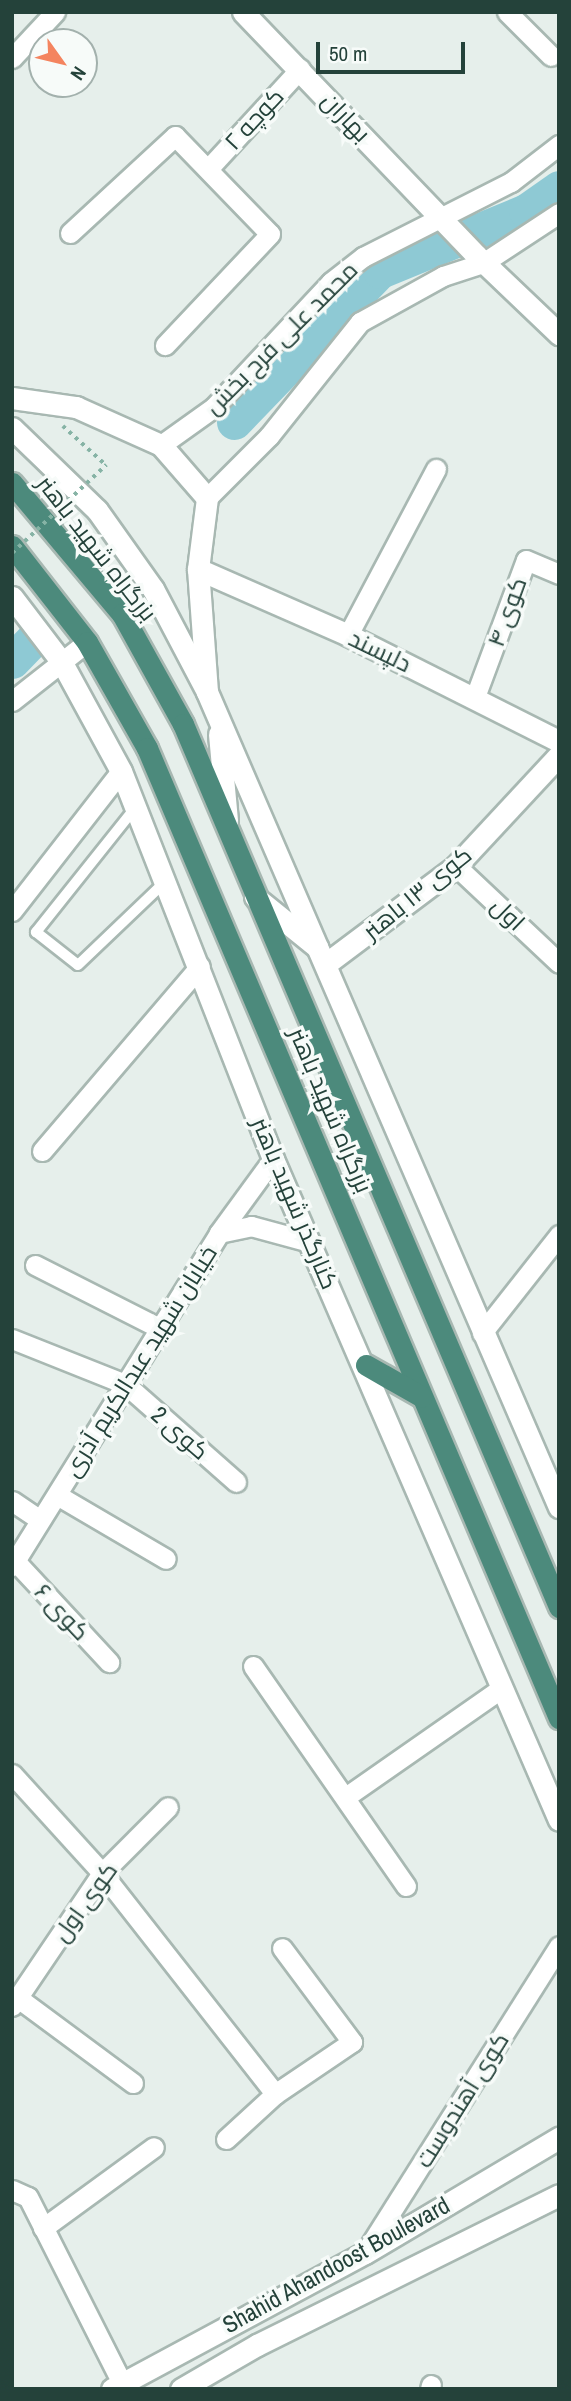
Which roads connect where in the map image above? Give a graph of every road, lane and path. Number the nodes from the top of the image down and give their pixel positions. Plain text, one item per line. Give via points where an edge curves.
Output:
1 (55, 12) edge
2 (243, 12) edge
3 (507, 12) edge
4 (551, 55) dead end
5 (12, 58) edge
6 (300, 69) junction
7 (559, 145) edge
8 (208, 169) junction
9 (559, 214) edge
10 (444, 219) junction
11 (70, 233) dead end
12 (480, 259) junction
13 (559, 334) edge
14 (164, 345) dead end
15 (12, 398) edge
16 (63, 426) dead end
17 (12, 428) edge
18 (161, 445) junction
19 (436, 469) dead end
20 (12, 483) edge
21 (206, 498) junction
22 (12, 546) edge
23 (12, 553) edge
24 (198, 569) junction
25 (559, 574) edge
26 (12, 597) edge
27 (348, 635) junction
28 (87, 642) junction
29 (61, 661) junction
30 (207, 692) junction
31 (475, 697) junction
32 (12, 701) edge
33 (217, 715) junction
34 (559, 741) edge
35 (559, 755) edge
36 (121, 771) junction
37 (135, 808) junction
38 (227, 823) junction
39 (456, 866) junction
40 (165, 882) junction
41 (254, 897) junction
42 (12, 911) edge
43 (324, 957) junction
44 (559, 963) edge
45 (200, 966) junction
46 (43, 1150) dead end
47 (273, 1158) junction
48 (219, 1233) junction
49 (310, 1242) junction
50 (556, 1245) edge
51 (35, 1265) dead end
52 (161, 1329) junction
53 (482, 1333) junction
54 (12, 1339) edge
55 (366, 1365) junction
56 (125, 1384) junction
57 (422, 1398) junction
58 (236, 1482) dead end
59 (57, 1495) junction
60 (12, 1501) edge
61 (559, 1507) edge
62 (39, 1519) junction
63 (166, 1559) dead end
64 (14, 1564) edge
65 (559, 1607) edge
66 (109, 1662) dead end
67 (253, 1666) dead end
68 (502, 1688) junction
69 (559, 1718) edge
70 (12, 1774) edge
71 (347, 1796) junction
72 (167, 1807) dead end
73 (559, 1819) edge
74 (102, 1873) junction
75 (406, 1886) dead end
76 (559, 1946) edge
77 (282, 1948) dead end
78 (15, 2002) edge
79 (133, 2083) dead end
80 (275, 2094) junction
81 (559, 2138) edge
82 (226, 2139) dead end
83 (154, 2147) dead end
84 (12, 2190) edge
85 (559, 2195) edge
86 (43, 2228) junction
87 (365, 2253) junction
88 (242, 2316) junction
89 (257, 2345) junction
90 (117, 2386) edge
91 (181, 2389) edge

1 - 5 street
2 - 6 main road, بهاران
3 - 4 street
6 - 8 street, کوچه ۲
6 - 10 main road, بهاران
7 - 10 street, محمد علی فرح بخش via 511,182
8 - 11 street via 175,136
8 - 14 street via 270,234
9 - 12 street
10 - 12 main road, بهاران
10 - 18 street, محمد علی فرح بخش via 363,257 331,282 214,407
12 - 13 main road
12 - 21 street via 360,321 269,436
15 - 18 main road via 76,407
16 - 23 path, bridge via 106,465
17 - 30 main road via 97,510 153,589
18 - 21 main road
19 - 27 street
20 - 38 highway, بزرگراه شهید باهنر via 122,614 183,724
21 - 24 main road
22 - 28 highway, بزرگراه شهید باهنر
24 - 27 main road, دلپسند
24 - 30 main road
25 - 31 street, کوی ۴ via 526,560
26 - 29 main road, کنارگذر شهید باهنر
27 - 31 main road, دلپسند
28 - 29 street
28 - 57 highway, بزرگراه شهید باهنر via 147,748
29 - 32 street
29 - 36 main road, کنارگذر شهید باهنر
30 - 33 main road
31 - 34 main road, دلپسند
33 - 38 main road
33 - 43 main road
35 - 39 main road, کوی ۱۳ باهنر
36 - 37 main road, کنارگذر شهید باهنر
36 - 42 street
37 - 40 main road, کنارگذر شهید باهنر
37 - 40 lane via 36,932 78,965
38 - 41 highway, بزرگراه شهید باهنر
39 - 43 main road, کوی ۱۳ باهنر
39 - 44 street, اول
40 - 45 main road, کنارگذر شهید باهنر
41 - 43 main road
41 - 65 highway, بزرگراه شهید باهنر
43 - 53 main road
45 - 46 street
45 - 47 main road, کنارگذر شهید باهنر
47 - 48 street, خیابان شهید عبدالکریم آذری
47 - 49 main road, کنارگذر شهید باهنر
48 - 49 street via 251,1226
48 - 52 street, خیابان شهید عبدالکریم آذری
49 - 55 main road, کنارگذر شهید باهنر
50 - 53 street
51 - 52 street
52 - 56 street, خیابان شهید عبدالکریم آذری
53 - 61 main road
54 - 56 street, کوی 2
55 - 57 highway
55 - 68 main road, کنارگذر شهید باهنر
56 - 58 street, کوی 2
56 - 59 street, خیابان شهید عبدالکریم آذری
57 - 69 highway, بزرگراه شهید باهنر
59 - 62 street, خیابان شهید عبدالکریم آذری
59 - 63 street
60 - 62 street
62 - 64 street, خیابان شهید عبدالکریم آذری
64 - 66 street, کوی ۶
67 - 71 street
68 - 71 street
68 - 73 main road, کنارگذر شهید باهنر
70 - 74 street
71 - 75 street
72 - 74 street, کوی اول
74 - 78 street, کوی اول
74 - 80 street
76 - 87 street, کوی آهندوست
77 - 80 street via 352,2042
78 - 79 street
80 - 82 street
81 - 87 main road, Shahid Ahandoost Boulevard
83 - 86 street
84 - 86 street via 23,2190
85 - 89 main road, Shahid Ahandoost Boulevard
86 - 90 street
87 - 88 main road, Shahid Ahandoost Boulevard
88 - 89 main road
88 - 90 main road, Shahid Ahandoost Boulevard
89 - 91 main road, Shahid Ahandoost Boulevard

